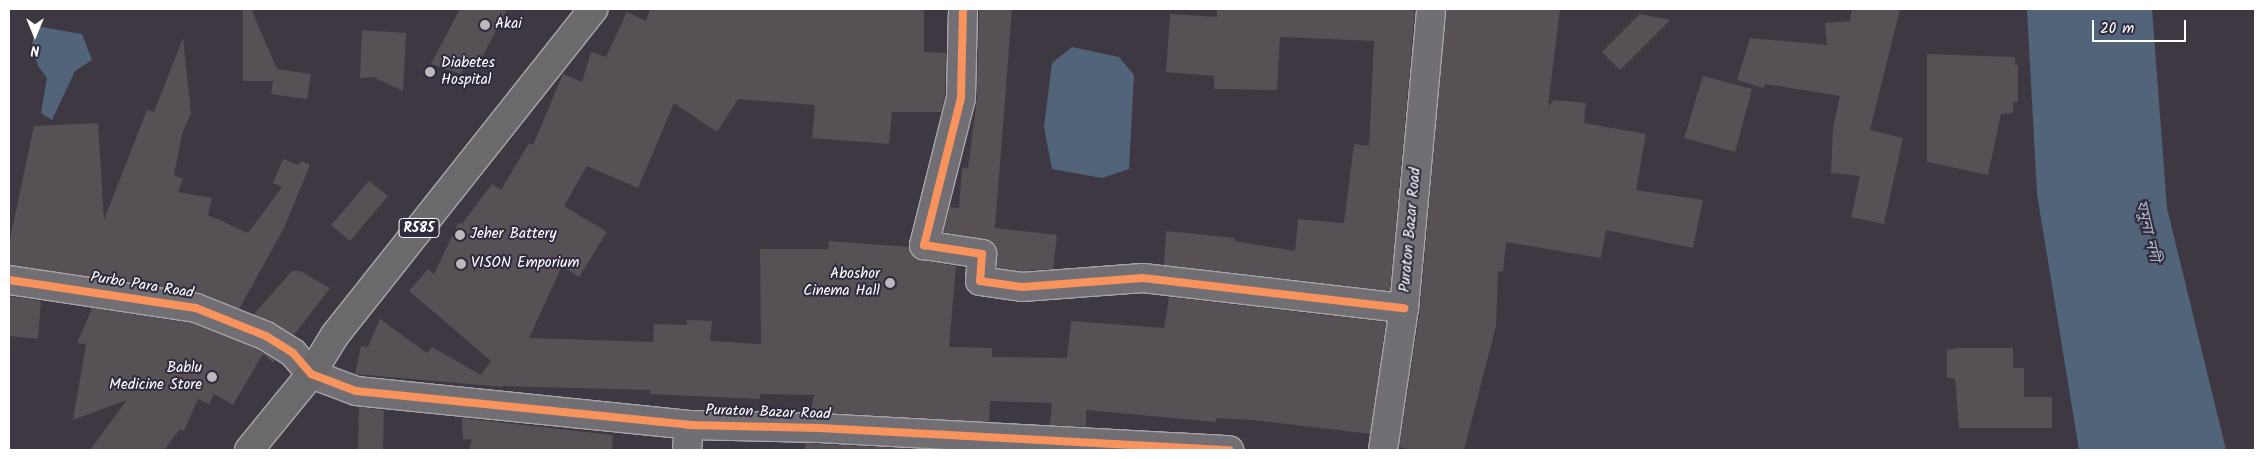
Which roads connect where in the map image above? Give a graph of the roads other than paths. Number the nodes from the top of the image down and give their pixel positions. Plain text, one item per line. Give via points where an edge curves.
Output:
1 (593, 9) edge
2 (963, 9) edge
3 (1431, 9) edge
4 (9, 280) edge
5 (1404, 308) junction
6 (311, 374) junction
7 (688, 437) edge
8 (249, 450) edge
9 (1229, 450) edge
10 (1383, 450) edge

1 - 6 main road, R585 via 335,335
2 - 5 street via 962,98 924,245 982,254 980,281 1022,287 1143,278
3 - 5 street, Puraton Bazar Road
4 - 6 street, Purbo Para Road via 196,308 266,336 293,354
5 - 10 street, Puraton Bazar Road
6 - 7 street, Puraton Bazar Road via 356,391
6 - 8 main road, R585
7 - 9 street, Puraton Bazar Road via 819,428

